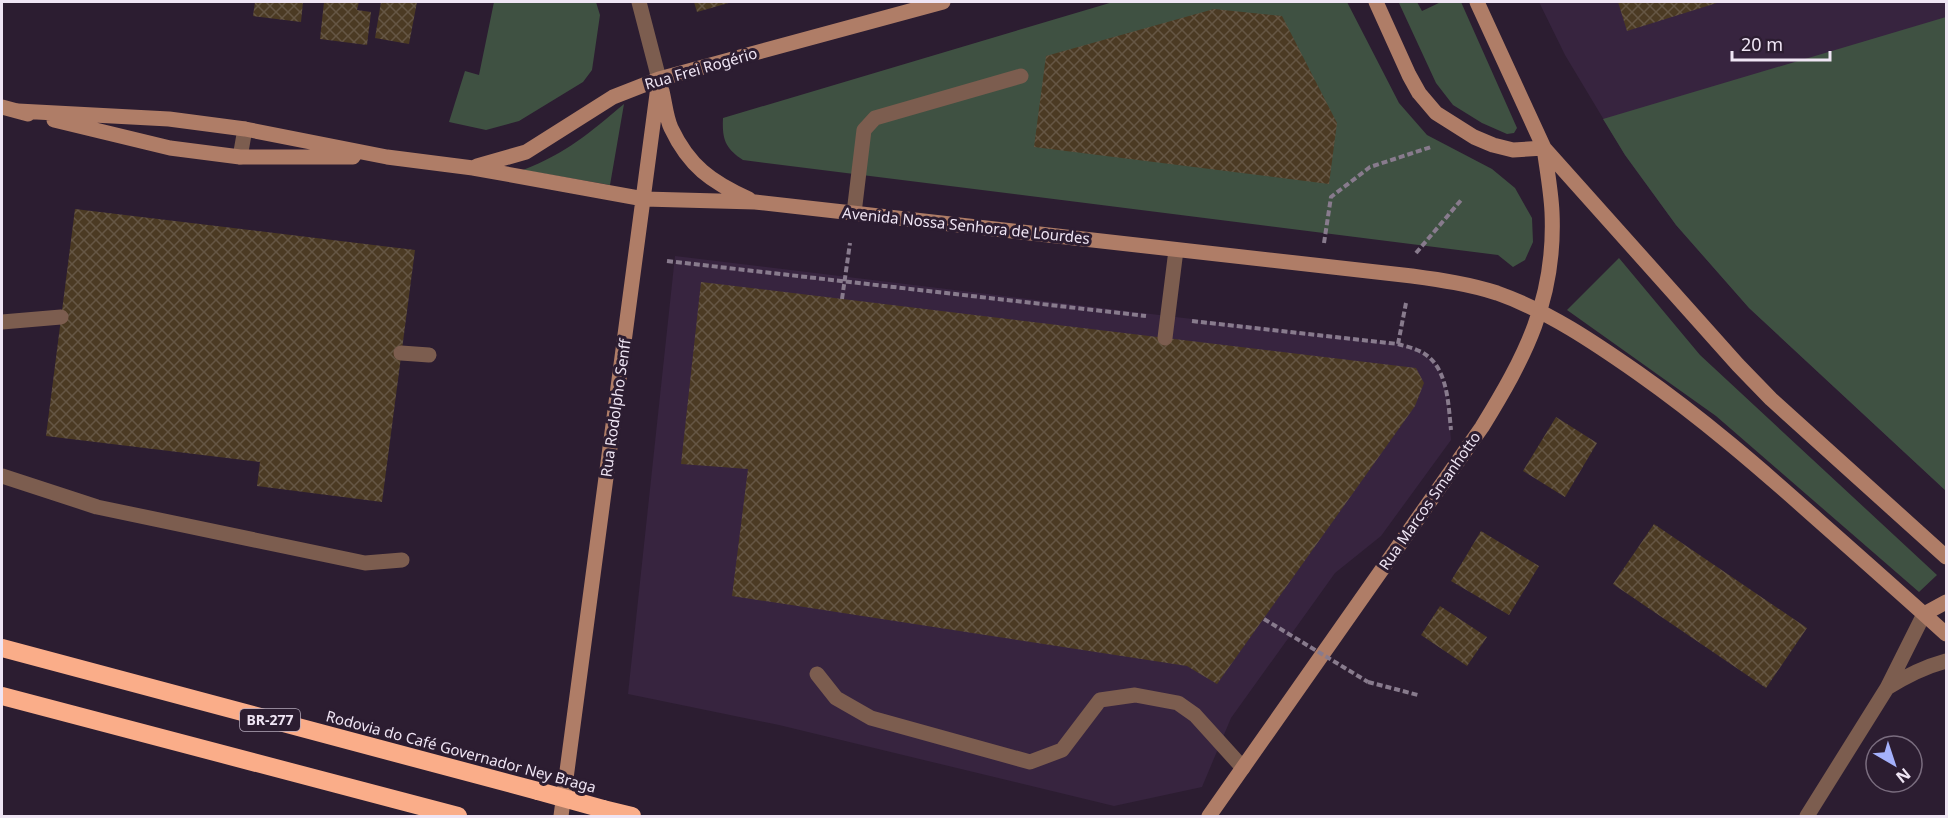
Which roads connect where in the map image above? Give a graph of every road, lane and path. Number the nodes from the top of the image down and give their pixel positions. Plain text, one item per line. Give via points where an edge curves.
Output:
1 (639, 2) edge
2 (943, 2) edge
3 (1376, 2) edge
4 (1477, 2) edge
5 (1021, 76) dead end
6 (659, 79) junction
7 (2, 106) edge
8 (18, 111) junction
9 (245, 129) junction
10 (1431, 147) dead end
11 (1544, 148) junction
12 (240, 157) junction
13 (387, 157) junction
14 (473, 168) junction
15 (644, 199) junction
16 (1462, 199) dead end
17 (755, 202) junction
18 (854, 213) junction
19 (850, 243) dead end
20 (1324, 243) dead end
21 (1176, 250) junction
22 (1414, 255) dead end
23 (667, 261) dead end
24 (844, 281) junction
25 (842, 299) dead end
26 (1406, 303) dead end
27 (1541, 312) junction
28 (61, 317) dead end
29 (1167, 318) junction
30 (2, 322) edge
31 (1165, 338) dead end
32 (1398, 344) junction
33 (401, 353) dead end
34 (429, 355) dead end
35 (1451, 440) dead end
36 (2, 476) edge
37 (1947, 557) edge
38 (402, 560) dead end
39 (1947, 602) edge
40 (1924, 614) junction
41 (1264, 618) dead end
42 (1947, 634) edge
43 (2, 648) edge
44 (1947, 661) edge
45 (817, 674) dead end
46 (1887, 688) junction
47 (1418, 695) dead end
48 (2, 696) edge
49 (1243, 768) junction
50 (458, 816) edge
51 (561, 816) edge
52 (632, 816) edge
53 (1209, 816) edge
54 (1807, 816) edge

1 - 6 street, Rua Rodolpho Senff
2 - 6 main road, Rua Frei Rogério
3 - 11 main road via 1409,75 1436,113 1493,145 1513,150
4 - 11 main road
5 - 18 street via 875,118 864,130
6 - 14 main road, Rua Frei Rogério via 613,97 526,152
6 - 15 main road, Rua Rodolpho Senff
6 - 17 main road via 670,126 688,158 723,188
7 - 8 main road, Avenida Nossa Senhora de Lourdes
8 - 9 main road, Avenida Nossa Senhora de Lourdes via 169,118
8 - 12 main road, Avenida Nossa Senhora de Lourdes via 170,148
9 - 12 street
9 - 13 main road, Avenida Nossa Senhora de Lourdes
10 - 20 path via 1370,168 1331,197
11 - 27 main road, Rua Marcos Smanhotto via 1552,212
11 - 37 main road via 1746,374
12 - 13 main road, Avenida Nossa Senhora de Lourdes
13 - 14 main road, Avenida Nossa Senhora de Lourdes
14 - 15 main road, Avenida Nossa Senhora de Lourdes
15 - 17 main road, Avenida Nossa Senhora de Lourdes
15 - 51 main road, Rua Rodolpho Senff
16 - 22 path
17 - 18 main road, Avenida Nossa Senhora de Lourdes
18 - 21 main road, Avenida Nossa Senhora de Lourdes
19 - 24 path
21 - 27 main road, Avenida Nossa Senhora de Lourdes via 1442,280 1498,294
21 - 29 street
23 - 24 path
24 - 25 path
24 - 29 path
26 - 32 path
27 - 40 main road, Avenida Nossa Senhora de Lourdes via 1602,348 1715,430
27 - 49 main road, Rua Marcos Smanhotto via 1507,387 1482,427
28 - 30 street
29 - 31 street
29 - 32 path
32 - 35 path via 1419,350 1437,366 1448,393
33 - 34 street
36 - 38 street via 97,507 365,563
39 - 40 main road
40 - 42 main road, Avenida Nossa Senhora de Lourdes
40 - 46 street
41 - 47 path, bridge via 1368,682
43 - 52 highway, Rodovia do Café Governador Ney Braga / BR-277, bridge
44 - 46 street via 1908,675
45 - 49 street via 837,698 872,718 1030,762 1062,750 1100,700 1135,695 1178,703 1195,715
46 - 54 street
48 - 50 highway
49 - 53 main road, Rua Marcos Smanhotto

